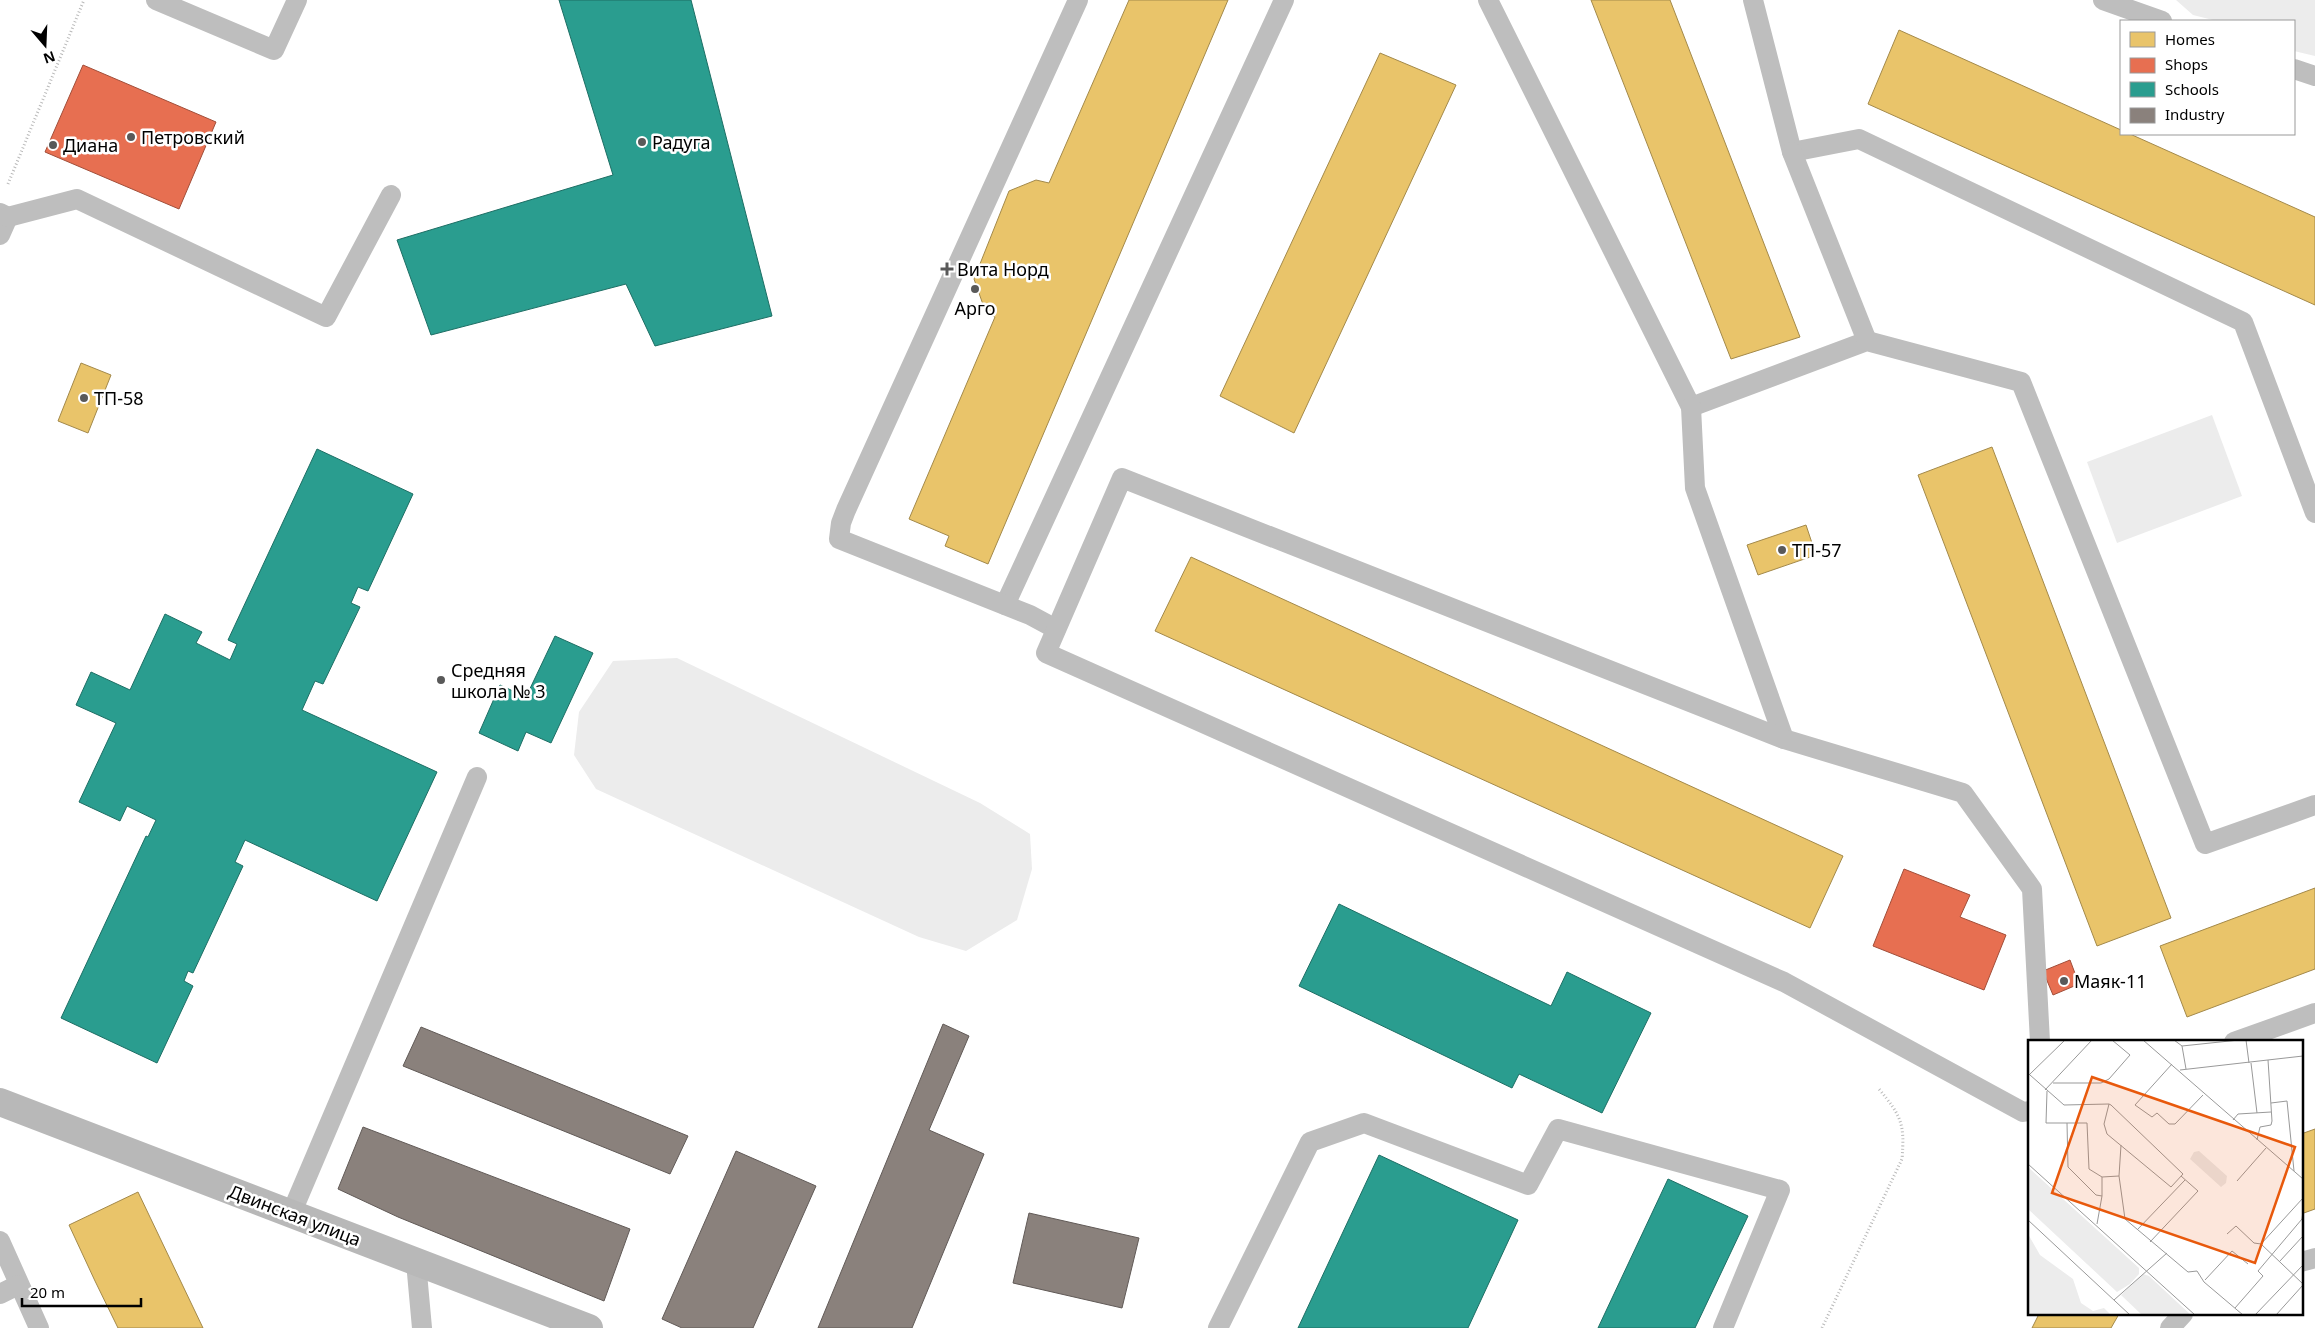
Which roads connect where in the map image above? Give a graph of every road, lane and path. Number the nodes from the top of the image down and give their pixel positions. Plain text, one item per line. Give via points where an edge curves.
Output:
1 (84, 0) edge
2 (156, 0) edge
3 (297, 0) edge
4 (1078, 0) edge
5 (1284, 0) edge
6 (1488, 0) edge
7 (1753, 0) edge
8 (2103, 0) edge
9 (2159, 20) edge
10 (2295, 68) edge
11 (2315, 76) edge
12 (1792, 152) junction
13 (4, 193) dead end
14 (391, 195) dead end
15 (3, 222) edge
16 (1867, 341) junction
17 (1692, 407) junction
18 (2315, 513) edge
19 (1005, 605) junction
20 (1056, 629) junction
21 (1784, 739) junction
22 (477, 777) dead end
23 (2315, 805) edge
24 (2315, 1013) edge
25 (2040, 1040) edge
26 (2240, 1040) edge
27 (1879, 1088) dead end
28 (0, 1102) edge
29 (2028, 1111) edge
30 (291, 1214) junction
31 (0, 1241) edge
32 (2315, 1258) edge
33 (416, 1262) junction
34 (2302, 1262) edge
35 (18, 1285) junction
36 (0, 1294) edge
37 (2181, 1316) edge
38 (40, 1328) edge
39 (422, 1328) edge
40 (589, 1328) edge
41 (1218, 1328) edge
42 (1723, 1328) edge
43 (1822, 1328) edge
44 (2170, 1328) edge

1 - 13 path
2 - 3 lane via 274,50
4 - 19 lane via 846,510 839,539
5 - 19 lane
6 - 17 lane
7 - 12 lane
8 - 9 lane
10 - 11 lane
12 - 16 lane
12 - 18 lane via 1859,139 2243,322
14 - 15 lane via 326,317 77,199
16 - 17 lane
16 - 23 lane via 2021,382 2206,844
17 - 21 lane via 1695,488
19 - 20 lane
20 - 21 lane via 1122,478
20 - 29 lane via 1046,653 1784,982 2023,1112
21 - 25 lane via 1963,793 2032,889
22 - 30 lane
24 - 26 lane
27 - 43 path via 1897,1110 1904,1132 1902,1159
28 - 30 street, Двинская улица
30 - 33 street, Двинская улица
31 - 35 lane
32 - 34 lane
33 - 39 lane
33 - 40 street, Двинская улица
35 - 36 lane
35 - 38 lane
37 - 44 lane
41 - 42 lane via 1310,1142 1364,1123 1528,1185 1558,1129 1780,1190

